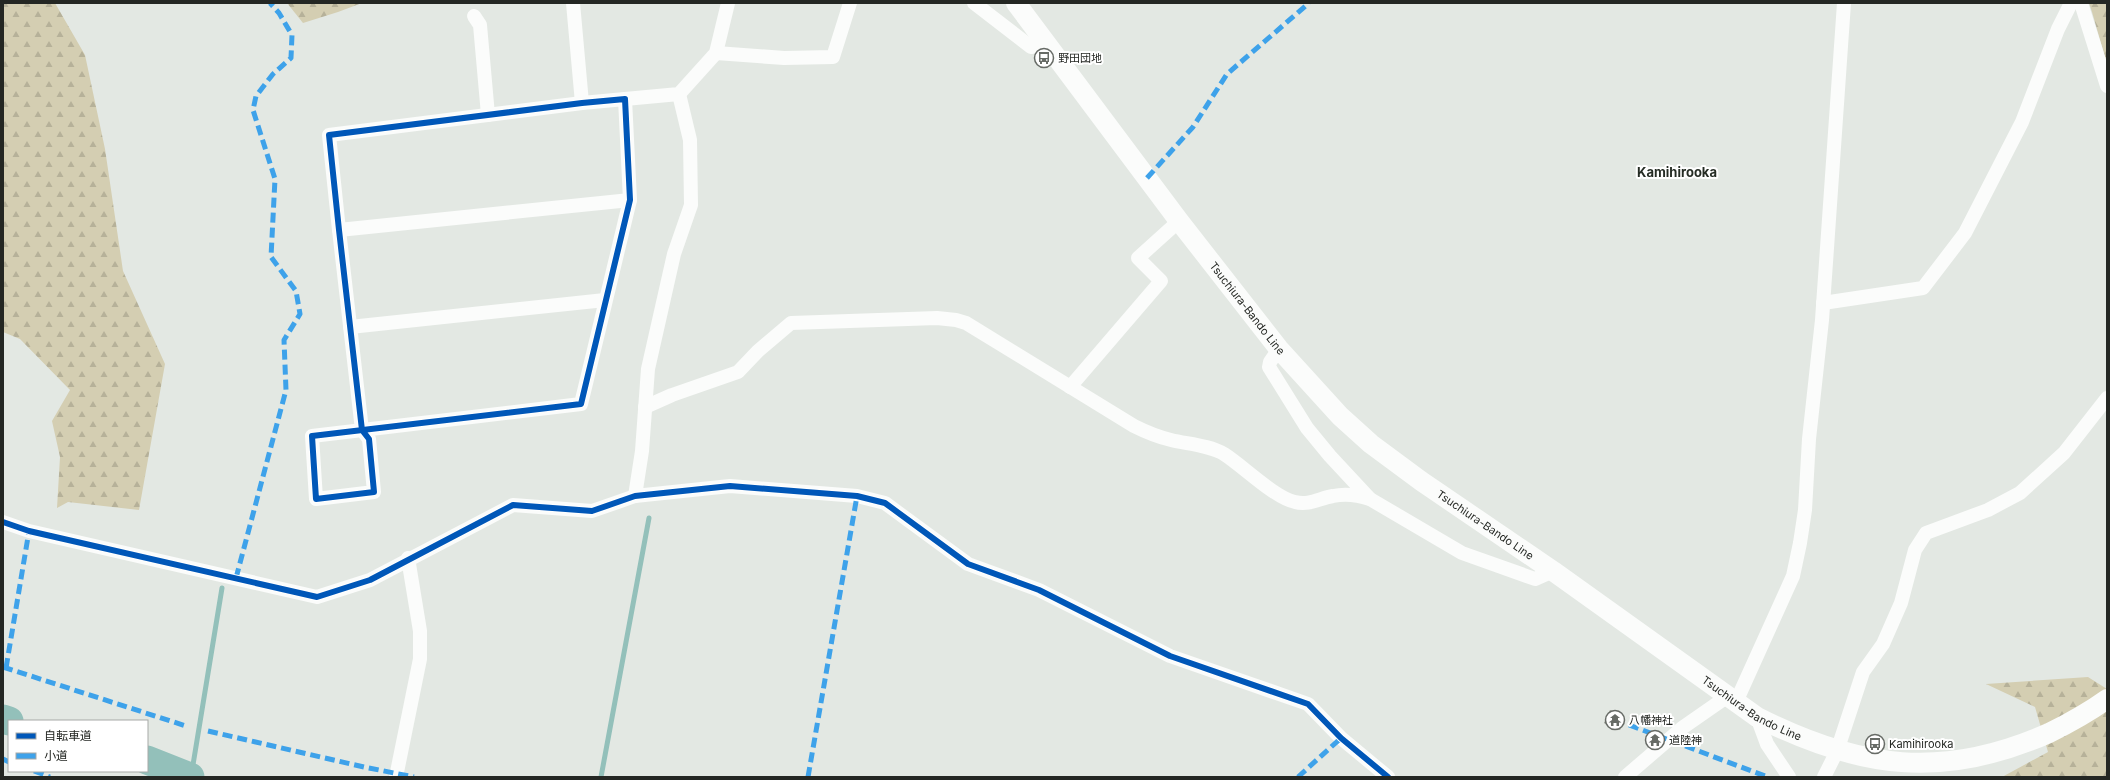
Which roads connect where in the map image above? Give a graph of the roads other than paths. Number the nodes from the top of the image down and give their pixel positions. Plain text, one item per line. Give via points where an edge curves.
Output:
1 (573, 3) edge
2 (728, 3) edge
3 (850, 3) edge
4 (974, 3) edge
5 (1016, 3) edge
6 (1844, 3) edge
7 (2071, 3) edge
8 (2081, 3) edge
9 (474, 16) dead end
10 (1048, 44) junction
11 (716, 53) junction
12 (2107, 86) edge
13 (679, 94) junction
14 (625, 100) junction
15 (582, 103) junction
16 (488, 115) junction
17 (630, 200) junction
18 (1179, 221) junction
19 (339, 230) junction
20 (605, 300) junction
21 (1823, 303) junction
22 (350, 328) junction
23 (1279, 349) junction
24 (1070, 387) junction
25 (2107, 398) edge
26 (645, 407) junction
27 (362, 430) junction
28 (635, 496) junction
29 (1370, 499) junction
30 (3, 522) edge
31 (408, 558) junction
32 (1553, 571) junction
33 (1732, 699) junction
34 (2107, 699) edge
35 (1757, 716) junction
36 (1837, 751) junction
37 (396, 775) edge
38 (1388, 777) edge
39 (1625, 777) edge
40 (1789, 777) edge
41 (1824, 777) edge

1 - 15 street
2 - 11 street
3 - 11 street via 833,57 784,58
4 - 10 street via 1031,47
5 - 10 main road, Tsuchiura-Bando Line
6 - 21 street
7 - 21 street via 2058,29 2022,122 1965,233 1923,288
8 - 12 street
9 - 16 street via 480,25
10 - 18 main road, Tsuchiura-Bando Line
11 - 13 street
13 - 14 street
13 - 26 street via 690,140 691,205 674,254 648,369
14 - 15 street
14 - 17 street
15 - 16 street
16 - 19 street via 329,135
17 - 19 street
17 - 20 street
18 - 23 main road, Tsuchiura-Bando Line
18 - 24 street via 1138,258 1161,282
19 - 22 street
20 - 22 street
20 - 27 street via 581,404
21 - 33 street via 1809,439 1805,510 1793,576
22 - 27 street
23 - 29 street via 1269,367 1307,428
23 - 32 main road, Tsuchiura-Bando Line via 1340,416 1371,444
24 - 26 street via 966,323 956,320 937,318 791,323 738,372
24 - 29 street via 1150,434 1222,453 1286,499 1294,502 1314,502 1346,495
25 - 36 street via 2064,453 2020,493 1988,510 1926,533 1915,550 1901,603 1883,644 1863,672
26 - 28 street
27 - 27 street via 312,436 316,499 374,492 369,439
28 - 31 street via 592,511 513,505
28 - 38 street via 730,486 857,496 885,503 968,564 1039,590 1170,656 1308,704 1341,738
29 - 32 street via 1462,553 1535,579
30 - 31 street via 44,535 317,596 370,580
31 - 37 street via 420,631 420,658
32 - 33 main road, Tsuchiura-Bando Line
33 - 35 main road, Tsuchiura-Bando Line
33 - 39 street via 1682,728
34 - 36 main road, Tsuchiura-Bando Line via 2070,723 2034,741 1965,763 1943,766 1902,765
35 - 36 main road, Tsuchiura-Bando Line via 1793,735
35 - 40 street via 1767,744
36 - 41 street

